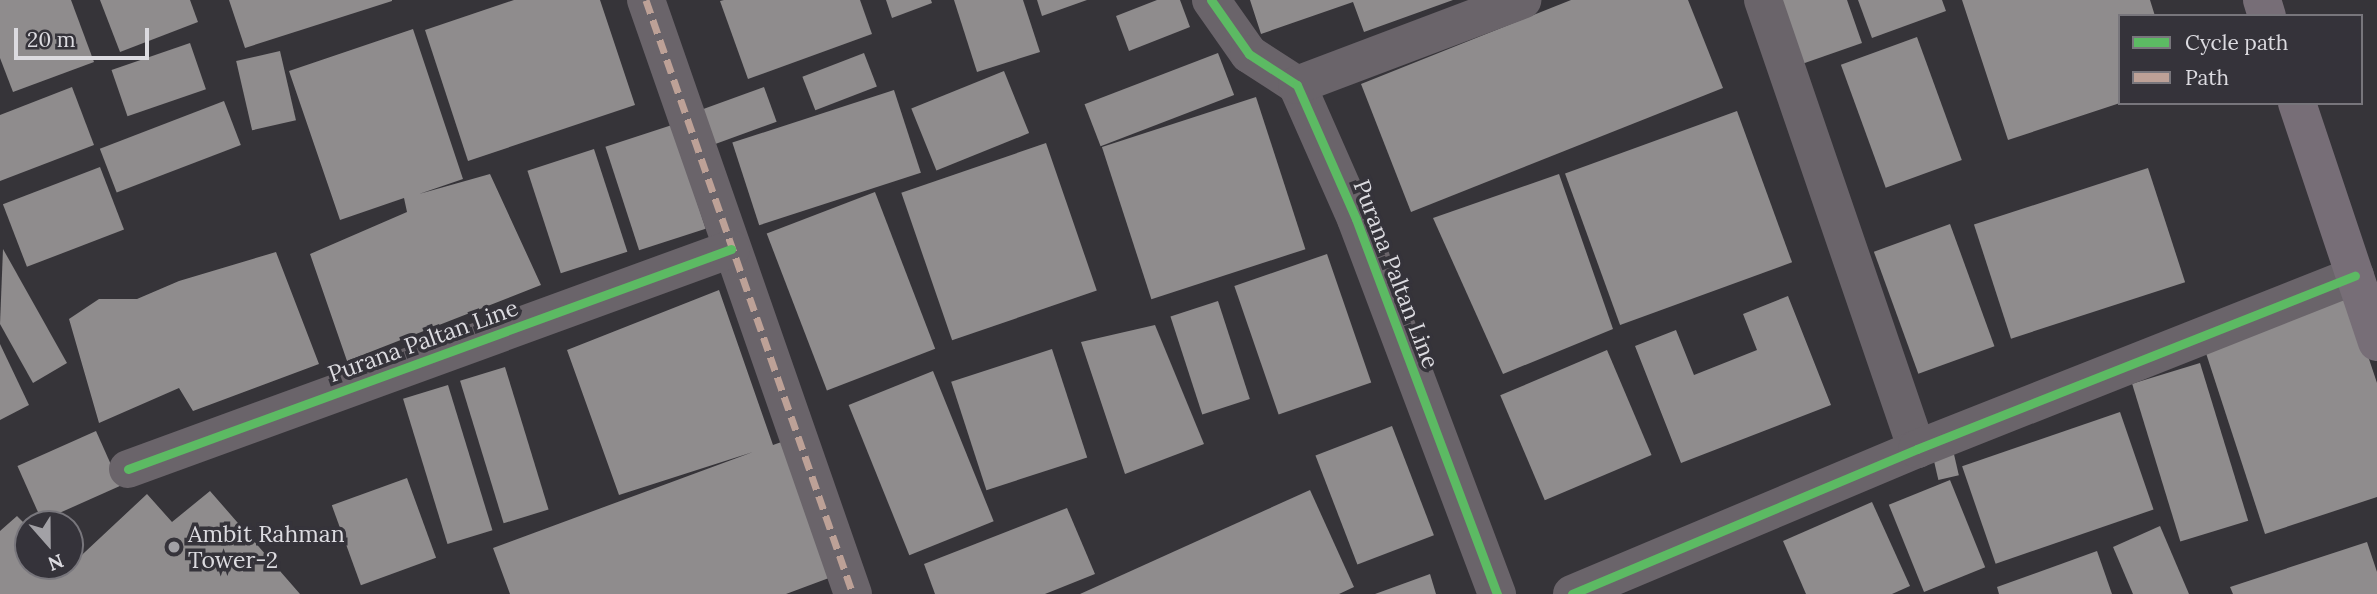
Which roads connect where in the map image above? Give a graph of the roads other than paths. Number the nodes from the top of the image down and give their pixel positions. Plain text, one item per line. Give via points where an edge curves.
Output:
1 (646, 0) edge
2 (1211, 0) edge
3 (1522, 0) edge
4 (1763, 0) edge
5 (1297, 85) junction
6 (2298, 105) edge
7 (731, 249) junction
8 (2355, 276) junction
9 (2377, 342) edge
10 (1917, 449) junction
11 (128, 469) dead end
12 (853, 594) edge
13 (1497, 594) edge
14 (1572, 594) edge

1 - 7 street
2 - 5 street via 1250,54
3 - 5 street
4 - 10 street
5 - 13 street, Purana Paltan Line via 1356,219
6 - 8 main road
7 - 11 street, Purana Paltan Line
7 - 12 street
8 - 9 main road
8 - 10 street
10 - 14 street

